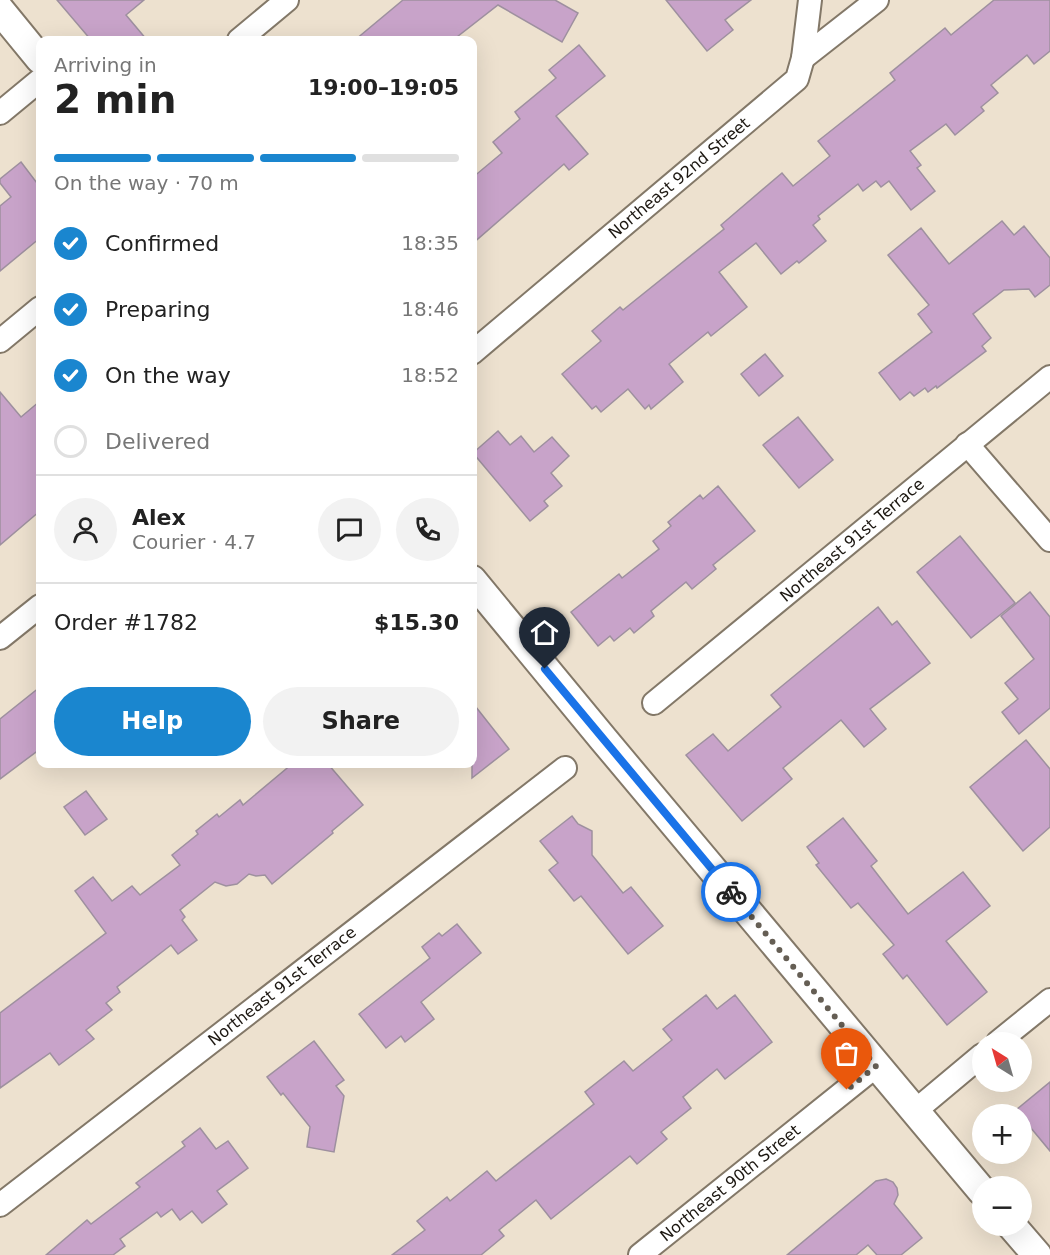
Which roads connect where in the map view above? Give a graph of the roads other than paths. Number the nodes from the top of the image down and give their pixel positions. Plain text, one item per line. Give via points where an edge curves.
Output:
1 (287, 0) edge
2 (810, 0) edge
3 (877, 0) edge
4 (0, 10) edge
5 (244, 36) edge
6 (36, 54) edge
7 (803, 58) junction
8 (36, 83) edge
9 (0, 113) edge
10 (36, 311) edge
11 (0, 341) edge
12 (477, 349) edge
13 (1050, 377) edge
14 (967, 444) junction
15 (1050, 540) edge
16 (477, 586) edge
17 (36, 609) edge
18 (0, 638) edge
19 (654, 703) dead end
20 (565, 768) dead end
21 (1050, 1000) edge
22 (1010, 1032) edge
23 (972, 1063) edge
24 (876, 1066) junction
25 (915, 1111) junction
26 (972, 1179) edge
27 (0, 1205) edge
28 (1021, 1236) edge
29 (640, 1255) edge
30 (1037, 1255) edge

1 - 5 street
2 - 7 street
3 - 7 street, Northeast 92nd Street
4 - 6 street
7 - 12 street, Northeast 92nd Street via 797,79
8 - 9 street
10 - 11 street
13 - 14 street, Northeast 91st Terrace
14 - 15 street
14 - 19 street, Northeast 91st Terrace
16 - 24 street
17 - 18 street
20 - 27 street, Northeast 91st Terrace
21 - 22 street
23 - 25 street
24 - 25 street
24 - 29 street, Northeast 90th Street
25 - 26 street
28 - 30 street

